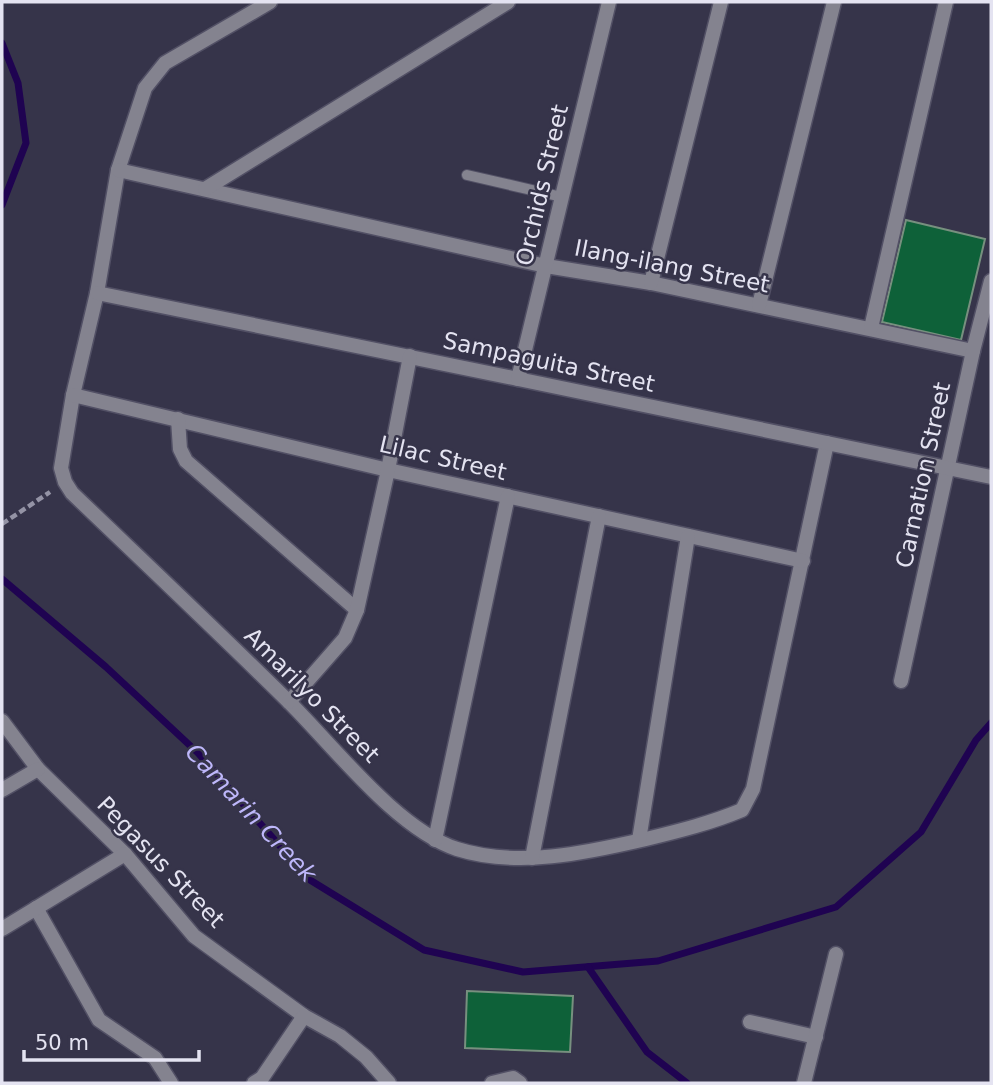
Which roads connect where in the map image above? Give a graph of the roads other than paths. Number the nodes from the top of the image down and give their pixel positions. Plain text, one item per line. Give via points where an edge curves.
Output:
1 (270, 2) edge
2 (509, 2) edge
3 (608, 2) edge
4 (721, 2) edge
5 (834, 2) edge
6 (947, 2) edge
7 (118, 170) junction
8 (467, 176) dead end
9 (205, 189) junction
10 (562, 197) junction
11 (546, 266) junction
12 (991, 281) edge
13 (651, 283) junction
14 (97, 293) junction
15 (759, 305) junction
16 (871, 328) junction
17 (973, 351) junction
18 (410, 356) junction
19 (518, 379) junction
20 (73, 396) junction
21 (178, 419) junction
22 (827, 443) junction
23 (948, 467) junction
24 (388, 470) junction
25 (991, 477) edge
26 (508, 496) junction
27 (599, 516) junction
28 (688, 536) junction
29 (803, 561) junction
30 (357, 610) junction
31 (901, 681) dead end
32 (289, 702) junction
33 (2, 721) edge
34 (38, 769) junction
35 (2, 790) edge
36 (435, 840) junction
37 (639, 841) junction
38 (125, 854) junction
39 (532, 858) junction
40 (36, 908) junction
41 (2, 929) edge
42 (836, 954) dead end
43 (304, 1016) junction
44 (750, 1022) dead end
45 (816, 1037) junction
46 (516, 1081) edge
47 (171, 1083) edge
48 (254, 1083) edge
49 (389, 1083) edge
50 (492, 1083) edge
51 (804, 1083) edge

1 - 7 street via 165,63 145,88
2 - 9 street
3 - 10 street, Orchids Street
4 - 13 street
5 - 15 street
6 - 16 street
7 - 9 street, Ilang-ilang Street
7 - 14 street
8 - 10 lane
9 - 11 street, Ilang-ilang Street
10 - 11 street, Orchids Street
11 - 13 street, Ilang-ilang Street
11 - 19 street, Orchids Street
12 - 17 street, Carnation Street
13 - 15 street, Ilang-ilang Street
14 - 18 street, Sampaguita Street
14 - 20 street
15 - 16 street, Ilang-ilang Street
16 - 17 street, Ilang-ilang Street
17 - 23 street, Carnation Street
18 - 19 street, Sampaguita Street
18 - 24 street
19 - 22 street, Sampaguita Street
20 - 21 street, Lilac Street
20 - 32 street, Amarilyo Street via 61,468 72,493
21 - 24 street, Lilac Street
21 - 30 street via 180,449 186,461
22 - 23 street, Sampaguita Street
22 - 29 street, Amarilyo Street
23 - 25 street, Sampaguita Street
23 - 31 street, Carnation Street
24 - 26 street, Lilac Street
24 - 30 street
26 - 27 street, Lilac Street
26 - 36 street
27 - 28 street, Lilac Street
27 - 39 street
28 - 29 street, Lilac Street
28 - 37 street
29 - 37 street, Amarilyo Street via 753,789 743,810 715,822
30 - 32 street via 345,638
32 - 36 street, Amarilyo Street via 408,823
33 - 34 street, Pegasus Street
34 - 35 street
34 - 38 street, Pegasus Street
36 - 39 street, Amarilyo Street via 459,850
37 - 39 street, Amarilyo Street
38 - 40 street
38 - 43 street, Pegasus Street via 194,936
40 - 41 street
40 - 47 street via 99,1020 155,1058
42 - 45 street
43 - 48 street
43 - 49 street, Pegasus Street via 340,1036
44 - 45 street
45 - 51 street
46 - 50 street

